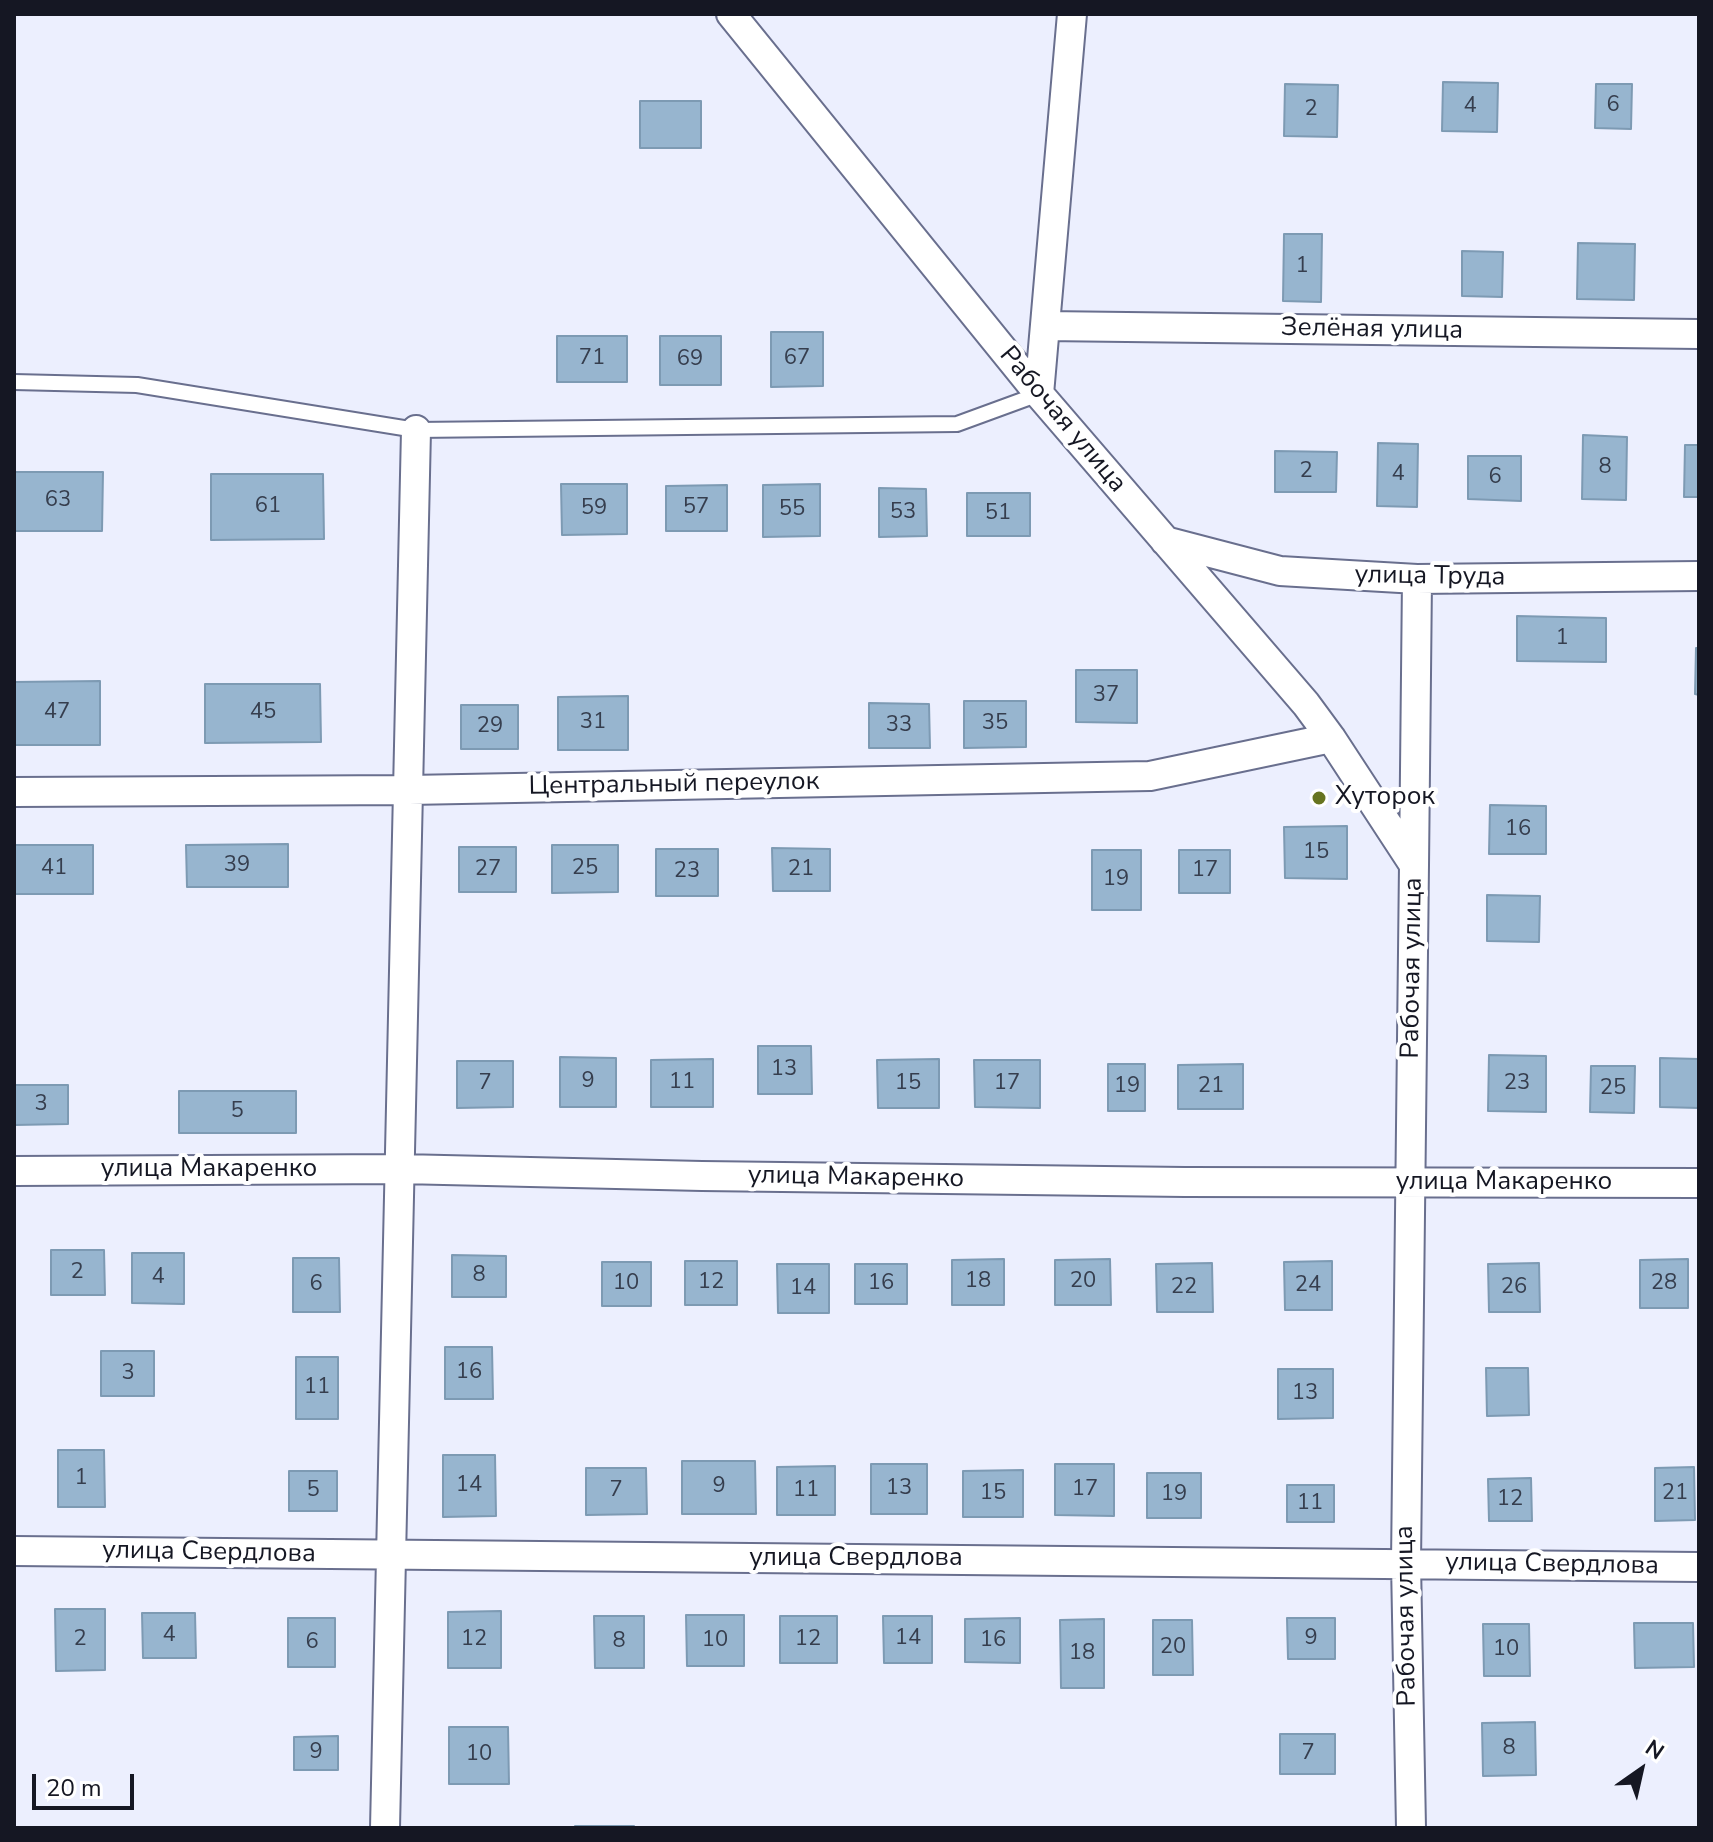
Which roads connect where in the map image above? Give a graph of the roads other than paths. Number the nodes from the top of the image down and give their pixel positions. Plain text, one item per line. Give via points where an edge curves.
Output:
1 (731, 14) edge
2 (1072, 14) edge
3 (1045, 326) junction
4 (1699, 334) edge
5 (14, 382) edge
6 (1039, 394) junction
7 (416, 430) junction
8 (1165, 541) junction
9 (1699, 576) edge
10 (1417, 579) junction
11 (1331, 738) junction
12 (409, 790) junction
13 (14, 792) edge
14 (1414, 865) junction
15 (401, 1169) junction
16 (14, 1171) edge
17 (1410, 1183) junction
18 (1699, 1183) edge
19 (14, 1551) edge
20 (393, 1556) junction
21 (1406, 1563) junction
22 (1699, 1567) edge
23 (385, 1828) edge
24 (1411, 1828) edge

1 - 6 street, Рабочая улица
2 - 3 street
3 - 4 street, Зелёная улица
3 - 6 street
5 - 7 lane via 137,385
6 - 7 lane via 957,424
6 - 8 street, Рабочая улица
7 - 12 street
8 - 10 street, улица Труда via 1280,571
8 - 11 street, Рабочая улица
9 - 10 street, улица Труда
10 - 14 street
11 - 12 street, Центральный переулок via 1150,776
11 - 14 street, Рабочая улица
12 - 13 street, Центральный переулок
12 - 15 street
14 - 17 street, Рабочая улица
15 - 16 street, улица Макаренко
15 - 17 street, улица Макаренко
15 - 20 street
17 - 18 street, улица Макаренко
17 - 21 street, Рабочая улица
19 - 20 street, улица Свердлова
20 - 21 street, улица Свердлова
20 - 23 street
21 - 22 street, улица Свердлова
21 - 24 street, Рабочая улица

